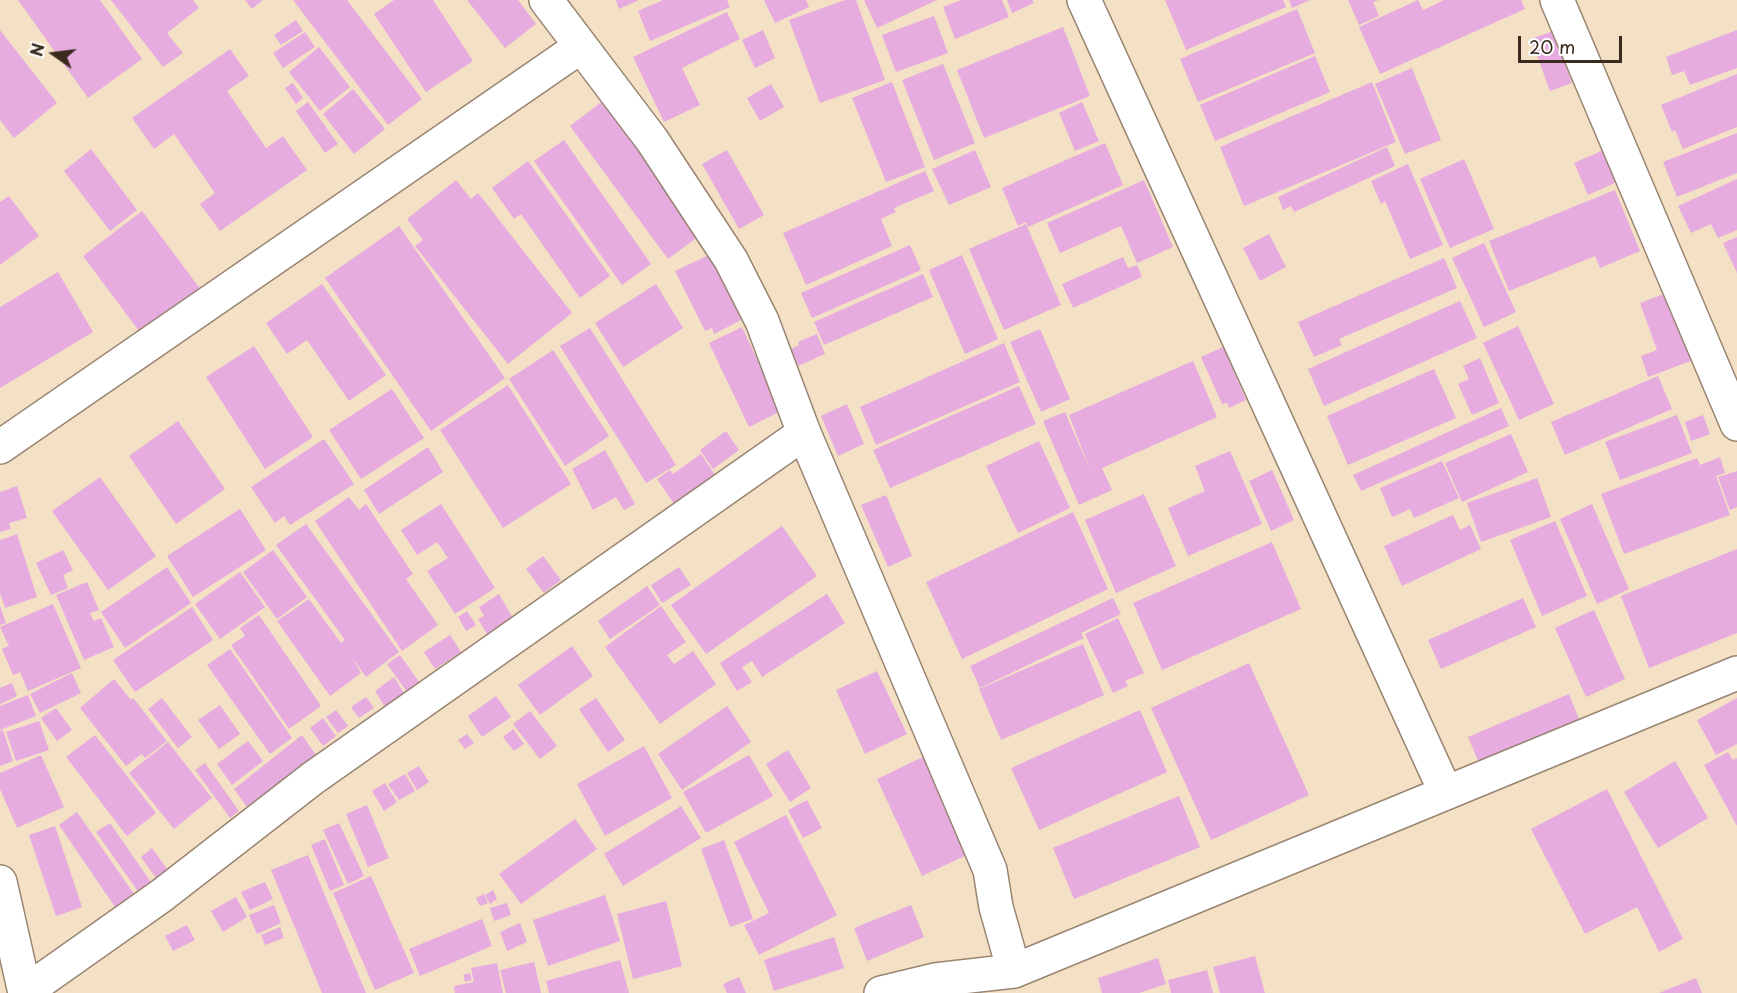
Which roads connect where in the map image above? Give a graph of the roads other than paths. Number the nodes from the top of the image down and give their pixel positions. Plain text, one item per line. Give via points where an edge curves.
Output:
1 (546, 0) edge
2 (1084, 0) edge
3 (1557, 0) edge
4 (580, 47) junction
5 (1737, 424) edge
6 (804, 433) junction
7 (0, 447) edge
8 (1737, 673) edge
9 (1446, 793) junction
10 (0, 882) edge
11 (1014, 971) junction
12 (937, 986) edge
13 (25, 992) edge
14 (881, 993) edge

1 - 4 street
2 - 9 street
3 - 5 street
4 - 6 street via 652,140 731,260 762,321
4 - 7 street
6 - 11 street via 990,870
6 - 13 street via 313,778 161,896
8 - 9 street
9 - 11 street
10 - 13 street
11 - 12 street
12 - 14 street

